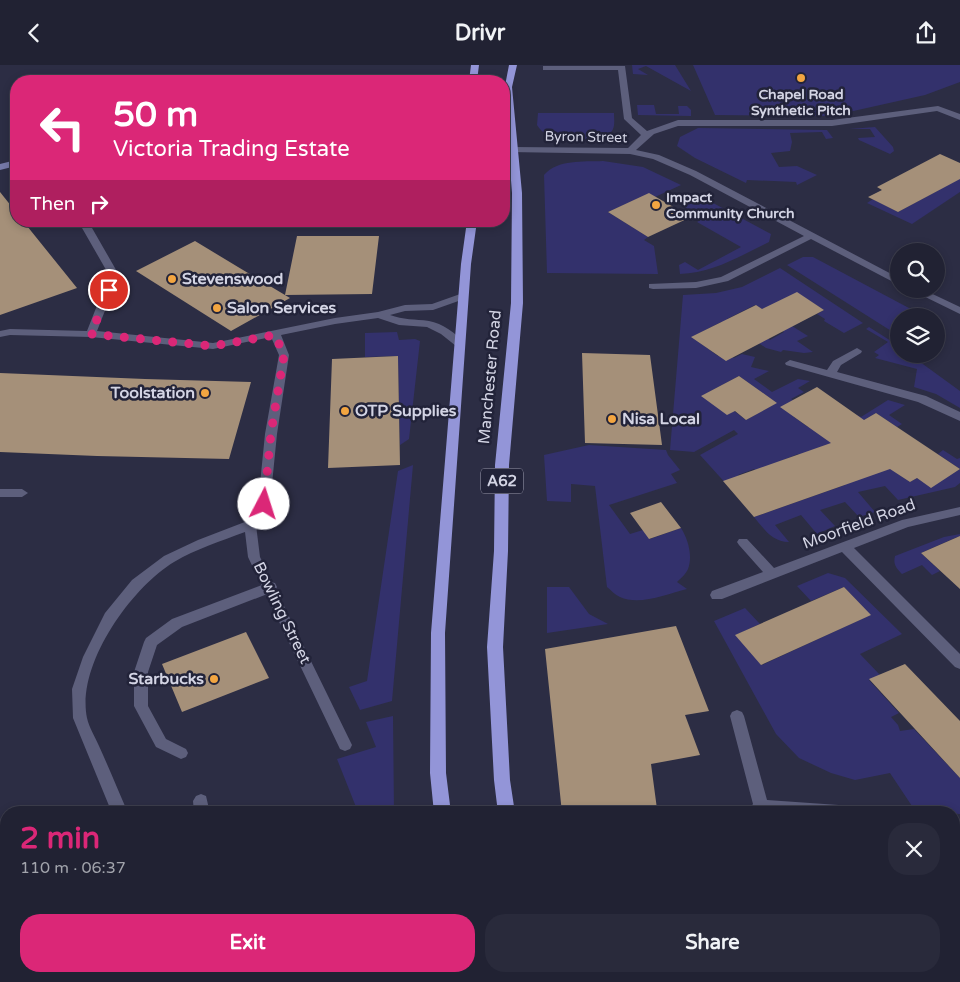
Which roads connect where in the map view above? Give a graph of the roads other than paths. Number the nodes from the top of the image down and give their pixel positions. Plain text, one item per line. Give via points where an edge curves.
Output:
1 (570, 66) edge
2 (546, 68) dead end
3 (960, 117) edge
4 (645, 134) junction
5 (510, 150) edge
6 (630, 151) junction
7 (510, 160) edge
8 (86, 227) edge
9 (471, 227) edge
10 (812, 236) junction
11 (890, 277) edge
12 (653, 286) dead end
13 (463, 296) junction
14 (933, 298) edge
15 (960, 311) edge
16 (379, 315) junction
17 (0, 334) edge
18 (91, 334) junction
19 (275, 335) junction
20 (460, 344) junction
21 (857, 351) dead end
22 (790, 363) dead end
23 (831, 373) junction
24 (960, 417) edge
25 (0, 493) edge
26 (22, 493) dead end
27 (960, 511) edge
28 (250, 525) junction
29 (743, 542) dead end
30 (844, 546) junction
31 (772, 574) junction
32 (270, 587) junction
33 (717, 595) dead end
34 (960, 663) edge
35 (737, 716) dead end
36 (345, 745) dead end
37 (181, 753) dead end
38 (117, 806) edge
39 (442, 806) edge
40 (505, 806) edge
41 (756, 806) edge

1 - 2 street
1 - 4 street via 622,68 628,119
3 - 4 street via 938,108 832,123 678,123
4 - 6 street
5 - 6 street, Byron Street
6 - 10 street, Byron Street via 676,165
7 - 40 highway, Manchester Road / A62 via 517,193 517,303 502,465 495,647
8 - 18 street via 114,275
9 - 13 highway, Manchester Road
10 - 11 street, Byron Street
10 - 12 street via 724,279 696,285
13 - 16 street via 433,307 405,308
13 - 20 highway, Manchester Road
14 - 15 street
16 - 19 street
16 - 20 street via 399,322 428,324
17 - 18 street
18 - 19 street via 213,346
19 - 28 street via 284,355 271,433 264,504
20 - 39 highway, Manchester Road via 438,633 438,773
21 - 23 street via 837,363
22 - 23 street
23 - 24 street via 922,399
25 - 26 street
27 - 30 street, Moorfield Road via 924,518
28 - 32 street, Bowling Street via 254,557
28 - 38 street via 169,559 137,584 110,617 90,657 79,689 80,718
29 - 31 street
30 - 31 street, Moorfield Road
30 - 34 street
31 - 33 street, Moorfield Road
32 - 36 street, Bowling Street
32 - 37 street via 177,623 151,642 141,672 141,706 161,743
35 - 41 street

